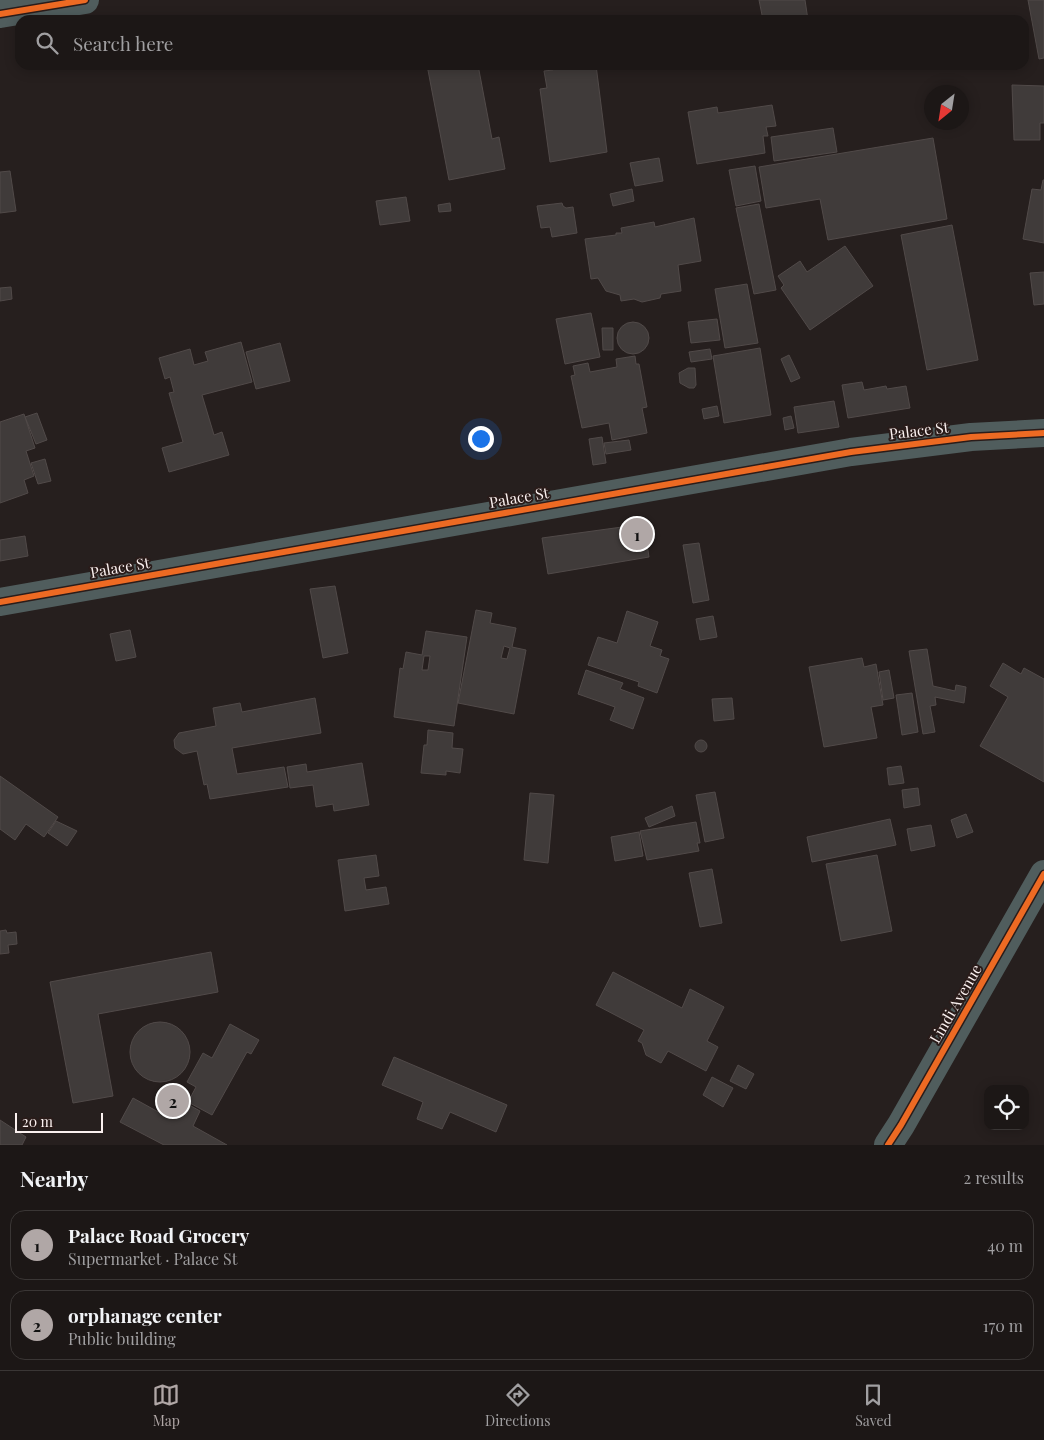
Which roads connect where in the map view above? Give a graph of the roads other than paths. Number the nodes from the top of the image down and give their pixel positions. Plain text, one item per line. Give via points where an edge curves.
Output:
1 (85, 0) edge
2 (0, 14) edge
3 (1044, 433) edge
4 (0, 602) edge
5 (1044, 874) edge
6 (888, 1145) edge

1 - 2 street
3 - 4 street, Palace St via 972,437 850,452
5 - 6 street, Lindi Avenue

